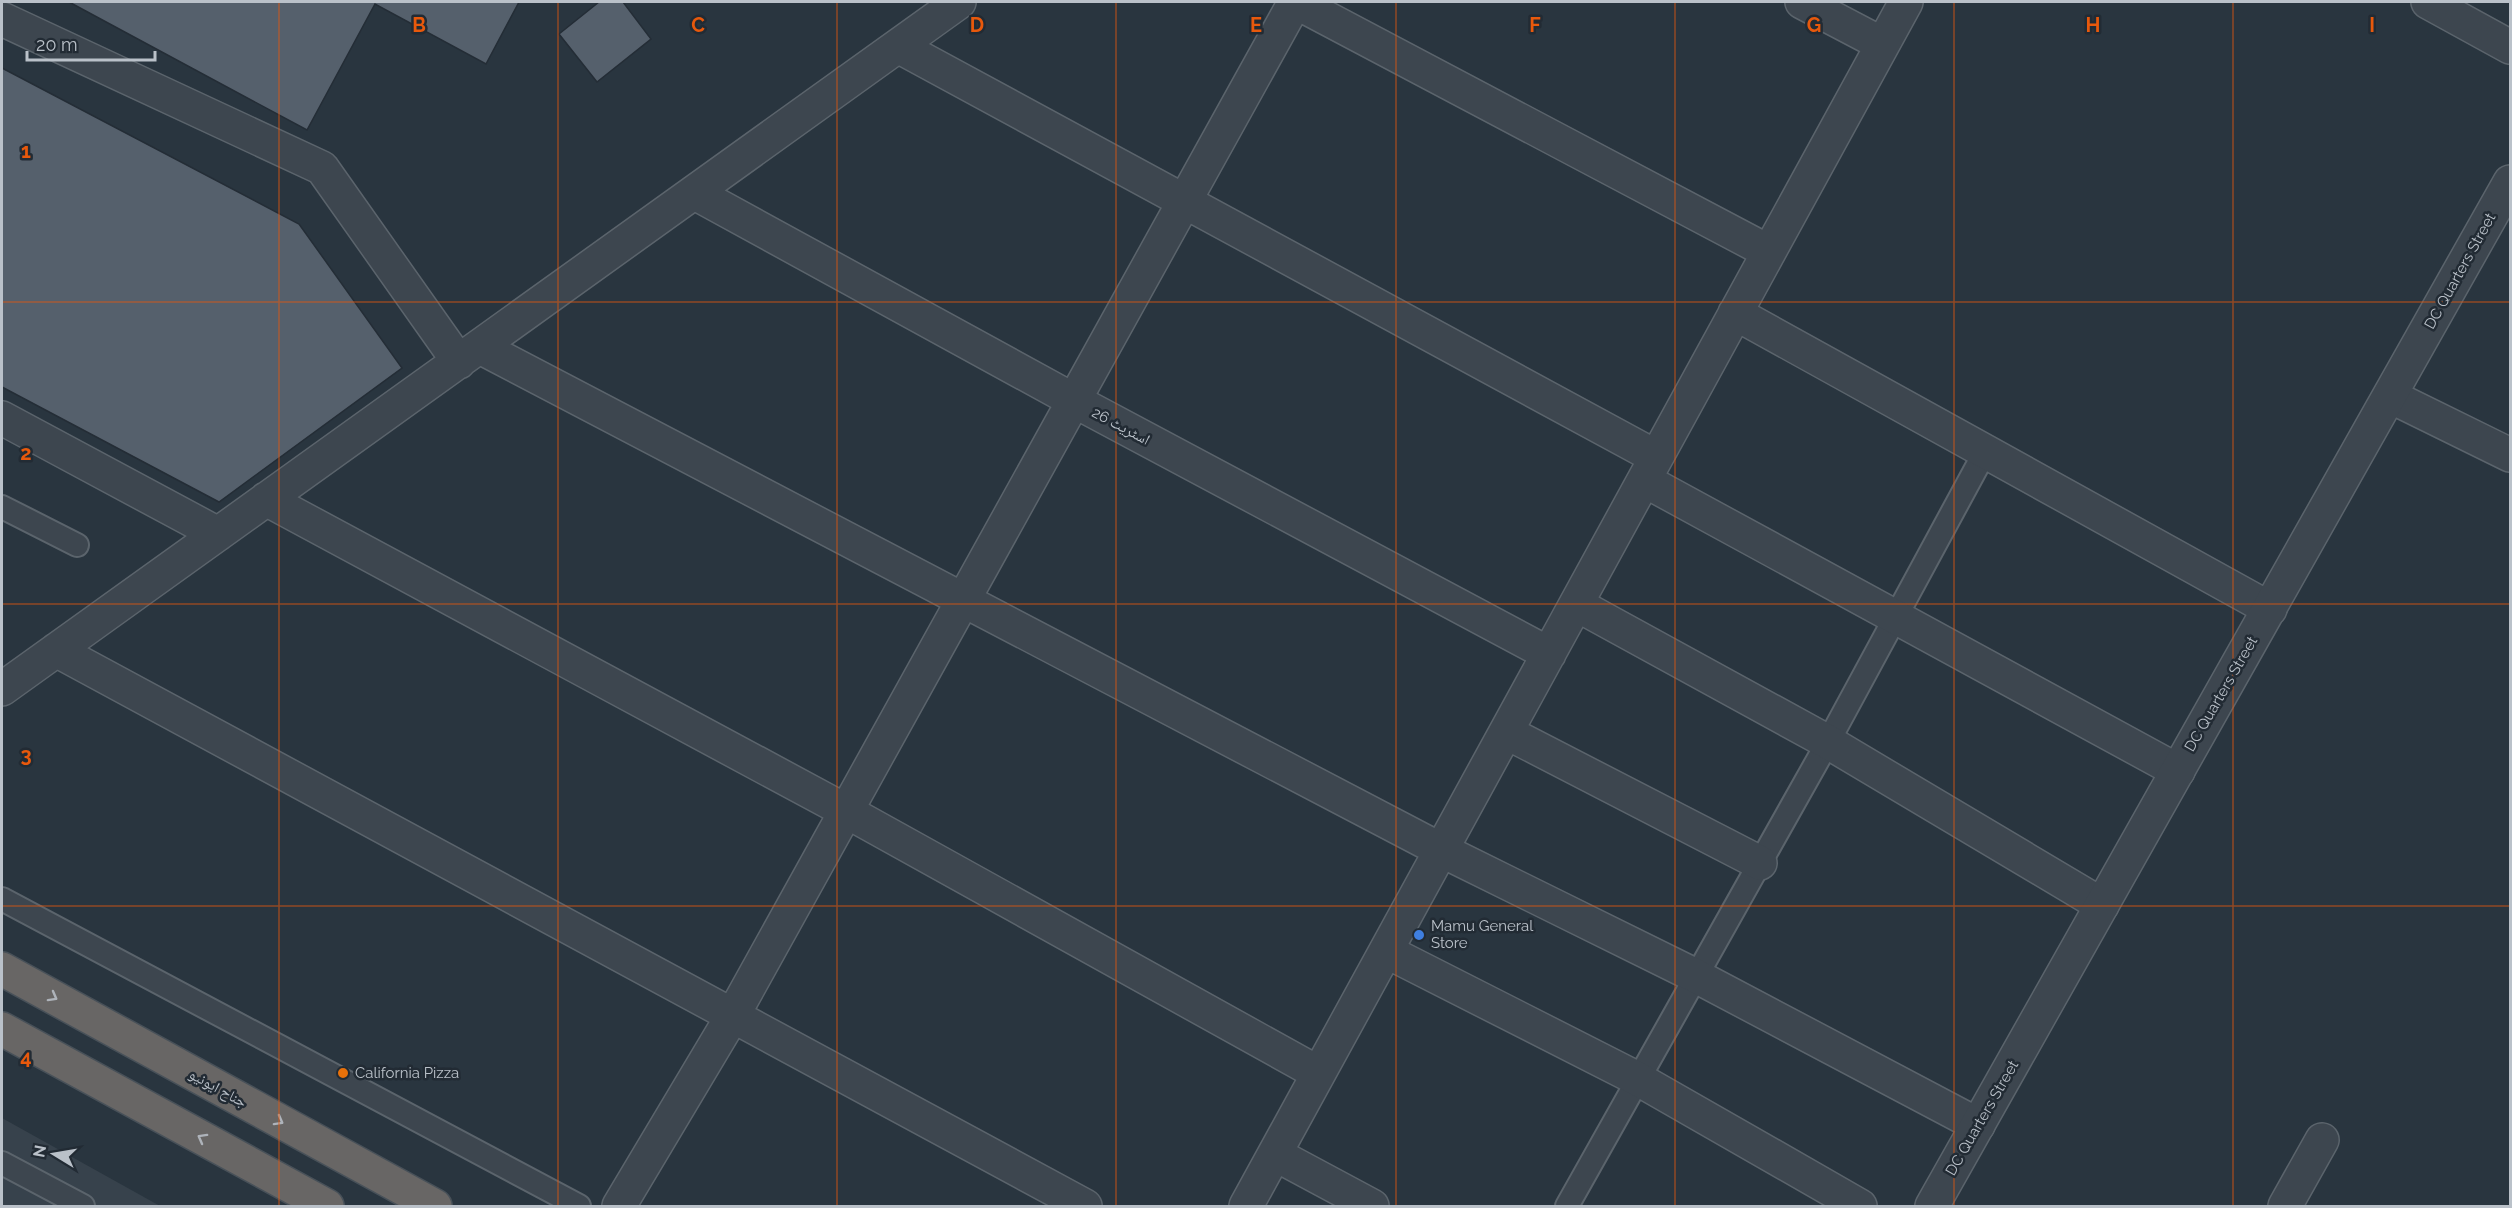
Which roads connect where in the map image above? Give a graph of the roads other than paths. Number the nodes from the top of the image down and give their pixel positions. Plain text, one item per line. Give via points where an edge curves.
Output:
1 (959, 2) edge
2 (1296, 2) edge
3 (1802, 2) edge
4 (1906, 2) edge
5 (2428, 2) edge
6 (13, 15) edge
7 (1882, 45) junction
8 (898, 46) junction
9 (2511, 47) edge
10 (2511, 182) edge
11 (695, 193) junction
12 (1184, 201) junction
13 (1769, 252) junction
14 (1735, 313) junction
15 (469, 354) junction
16 (2390, 396) junction
17 (1073, 400) junction
18 (2, 418) edge
19 (1985, 452) junction
20 (2511, 455) edge
21 (1650, 469) junction
22 (266, 499) junction
23 (2, 507) edge
24 (218, 534) junction
25 (77, 545) dead end
26 (963, 600) junction
27 (1576, 604) junction
28 (2270, 609) junction
29 (1895, 618) junction
30 (56, 650) junction
31 (1549, 654) junction
32 (2, 689) edge
33 (1506, 732) junction
34 (1828, 742) junction
35 (2178, 771) junction
36 (846, 811) junction
37 (1441, 850) junction
38 (1760, 863) junction
39 (2, 899) edge
40 (2102, 904) junction
41 (1386, 951) junction
42 (2, 969) edge
43 (1696, 976) junction
44 (733, 1015) junction
45 (2, 1029) edge
46 (1318, 1073) junction
47 (1638, 1079) junction
48 (1978, 1125) junction
49 (2322, 1140) dead end
50 (1275, 1154) junction
51 (2, 1163) edge
52 (83, 1206) edge
53 (327, 1206) edge
54 (435, 1206) edge
55 (579, 1206) edge
56 (619, 1206) edge
57 (1085, 1206) edge
58 (1246, 1206) edge
59 (1372, 1206) edge
60 (1567, 1206) edge
61 (1860, 1206) edge
62 (1932, 1206) edge
63 (2286, 1206) edge

1 - 8 street
2 - 12 street
2 - 13 street
3 - 7 street
4 - 7 street
5 - 9 street
6 - 15 street via 322,168
7 - 13 street
8 - 11 street
8 - 12 street
10 - 16 street, DC Quarters Street
11 - 15 street
11 - 17 street, اسٹریٹ 26
12 - 17 street
12 - 21 street
13 - 14 street
14 - 19 street
14 - 21 street
15 - 22 street
15 - 26 street
16 - 20 street
16 - 28 street, DC Quarters Street
17 - 26 street
17 - 31 street, اسٹریٹ 26
18 - 24 street
19 - 28 street
19 - 29 lane
21 - 27 street
21 - 29 street
22 - 24 street
22 - 36 street
23 - 25 lane
24 - 30 street
26 - 36 street
26 - 37 street
27 - 31 street
27 - 34 street
28 - 35 street, DC Quarters Street
29 - 34 lane
29 - 35 street
30 - 32 street
30 - 44 street
31 - 33 street
33 - 37 street
33 - 38 street
34 - 38 lane
34 - 40 street
35 - 40 street, DC Quarters Street
36 - 44 street
36 - 46 street
37 - 41 street
37 - 43 street
38 - 43 lane
39 - 55 lane
40 - 48 street, DC Quarters Street
41 - 46 street
41 - 47 street
42 -> 54 highway, جناح ایونیو
43 - 47 lane
43 - 48 street
44 - 56 street
44 - 57 street
53 -> 45 highway
46 - 50 street
47 - 60 lane
47 - 61 street
48 - 62 street, DC Quarters Street
49 - 63 street
50 - 58 street
50 - 59 street
51 - 52 lane

